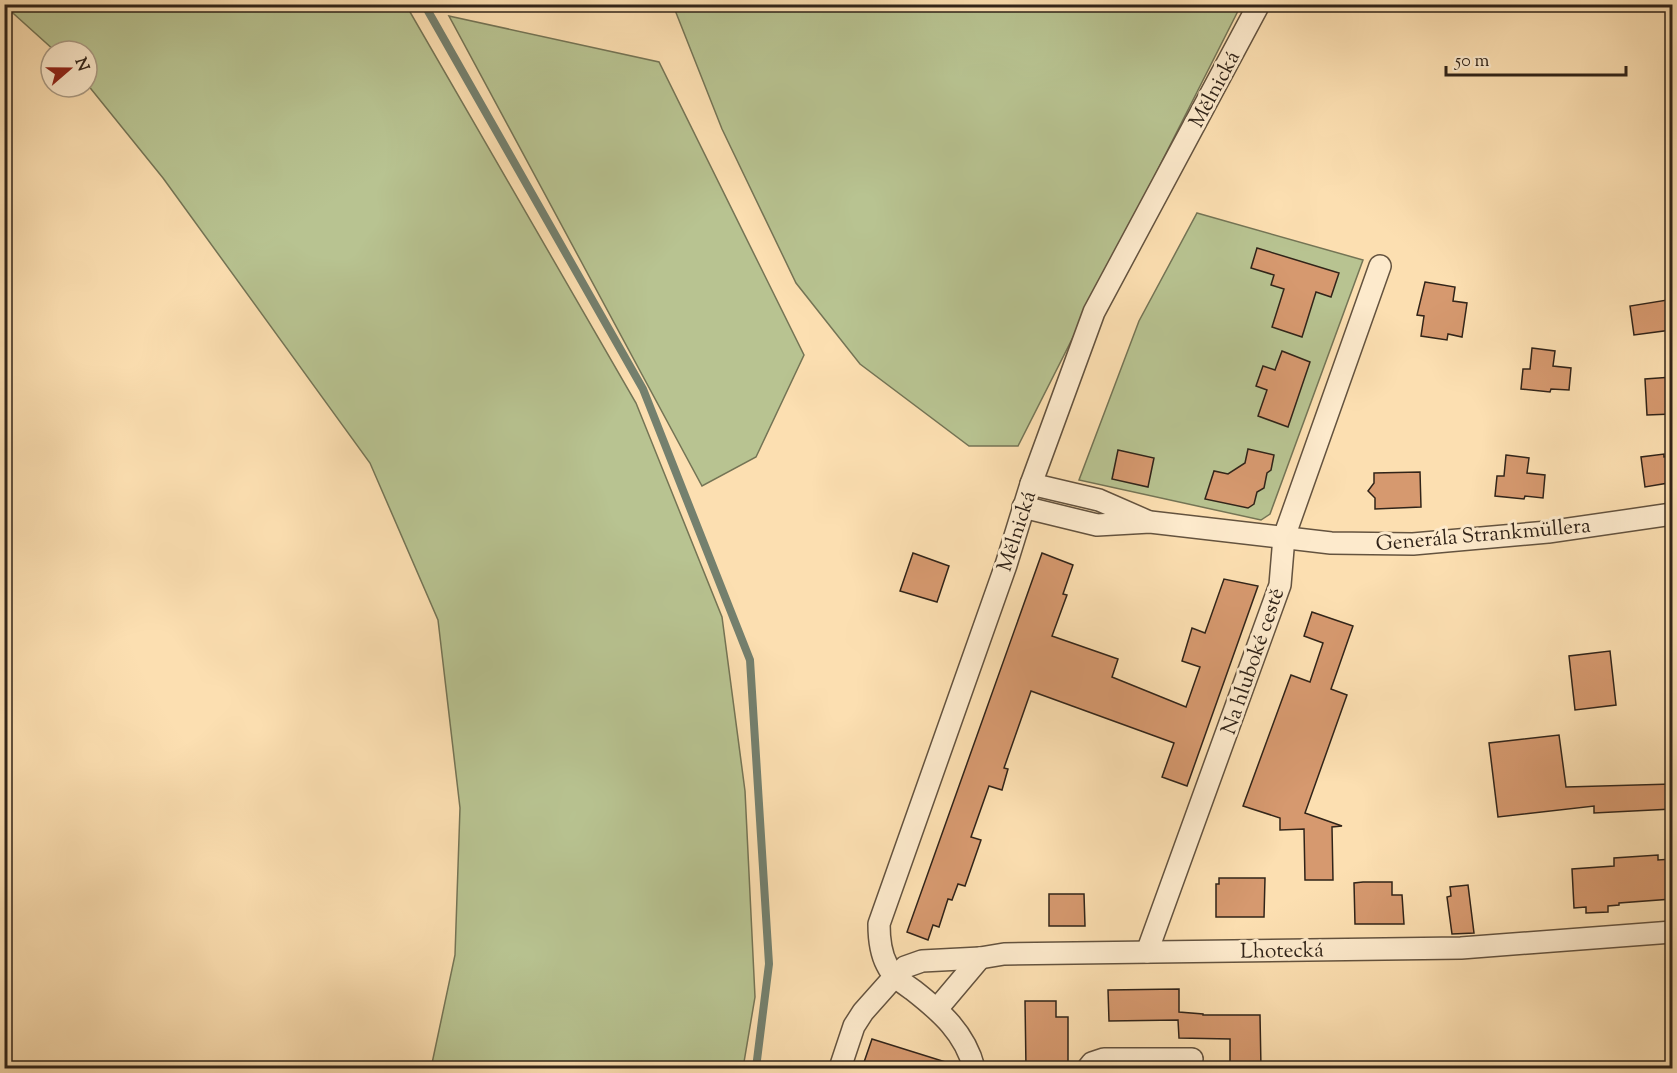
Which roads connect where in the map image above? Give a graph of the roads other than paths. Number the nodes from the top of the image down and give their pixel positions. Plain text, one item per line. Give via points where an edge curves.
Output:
1 (1259, 4) edge
2 (1380, 266) dead end
3 (1031, 484) junction
4 (1023, 507) junction
5 (1672, 514) edge
6 (1150, 522) junction
7 (1284, 537) junction
8 (1672, 933) edge
9 (1147, 952) junction
10 (980, 958) junction
11 (895, 975) junction
12 (937, 1009) junction
13 (1192, 1059) dead end
14 (840, 1068) edge
15 (974, 1068) edge
16 (1089, 1068) edge

1 - 3 street, Mělnická via 1094,312
2 - 7 street, Na hluboké cestě
3 - 4 street, Mělnická
3 - 6 street, Generála Strankmüllera via 1099,500
4 - 6 street, Generála Strankmüllera via 1097,525
4 - 11 street, Mělnická via 879,924 881,951
5 - 7 street, Generála Strankmüllera via 1548,532 1413,544 1331,543
6 - 7 street, Generála Strankmüllera
7 - 9 street, Na hluboké cestě via 1280,585
8 - 9 street, Lhotecká via 1461,948
9 - 10 street, Lhotecká via 1004,954
10 - 11 street, Lhotecká via 922,961
10 - 12 street
11 - 12 street
11 - 14 street via 854,1026
12 - 15 street via 959,1034
13 - 16 street via 1104,1059

